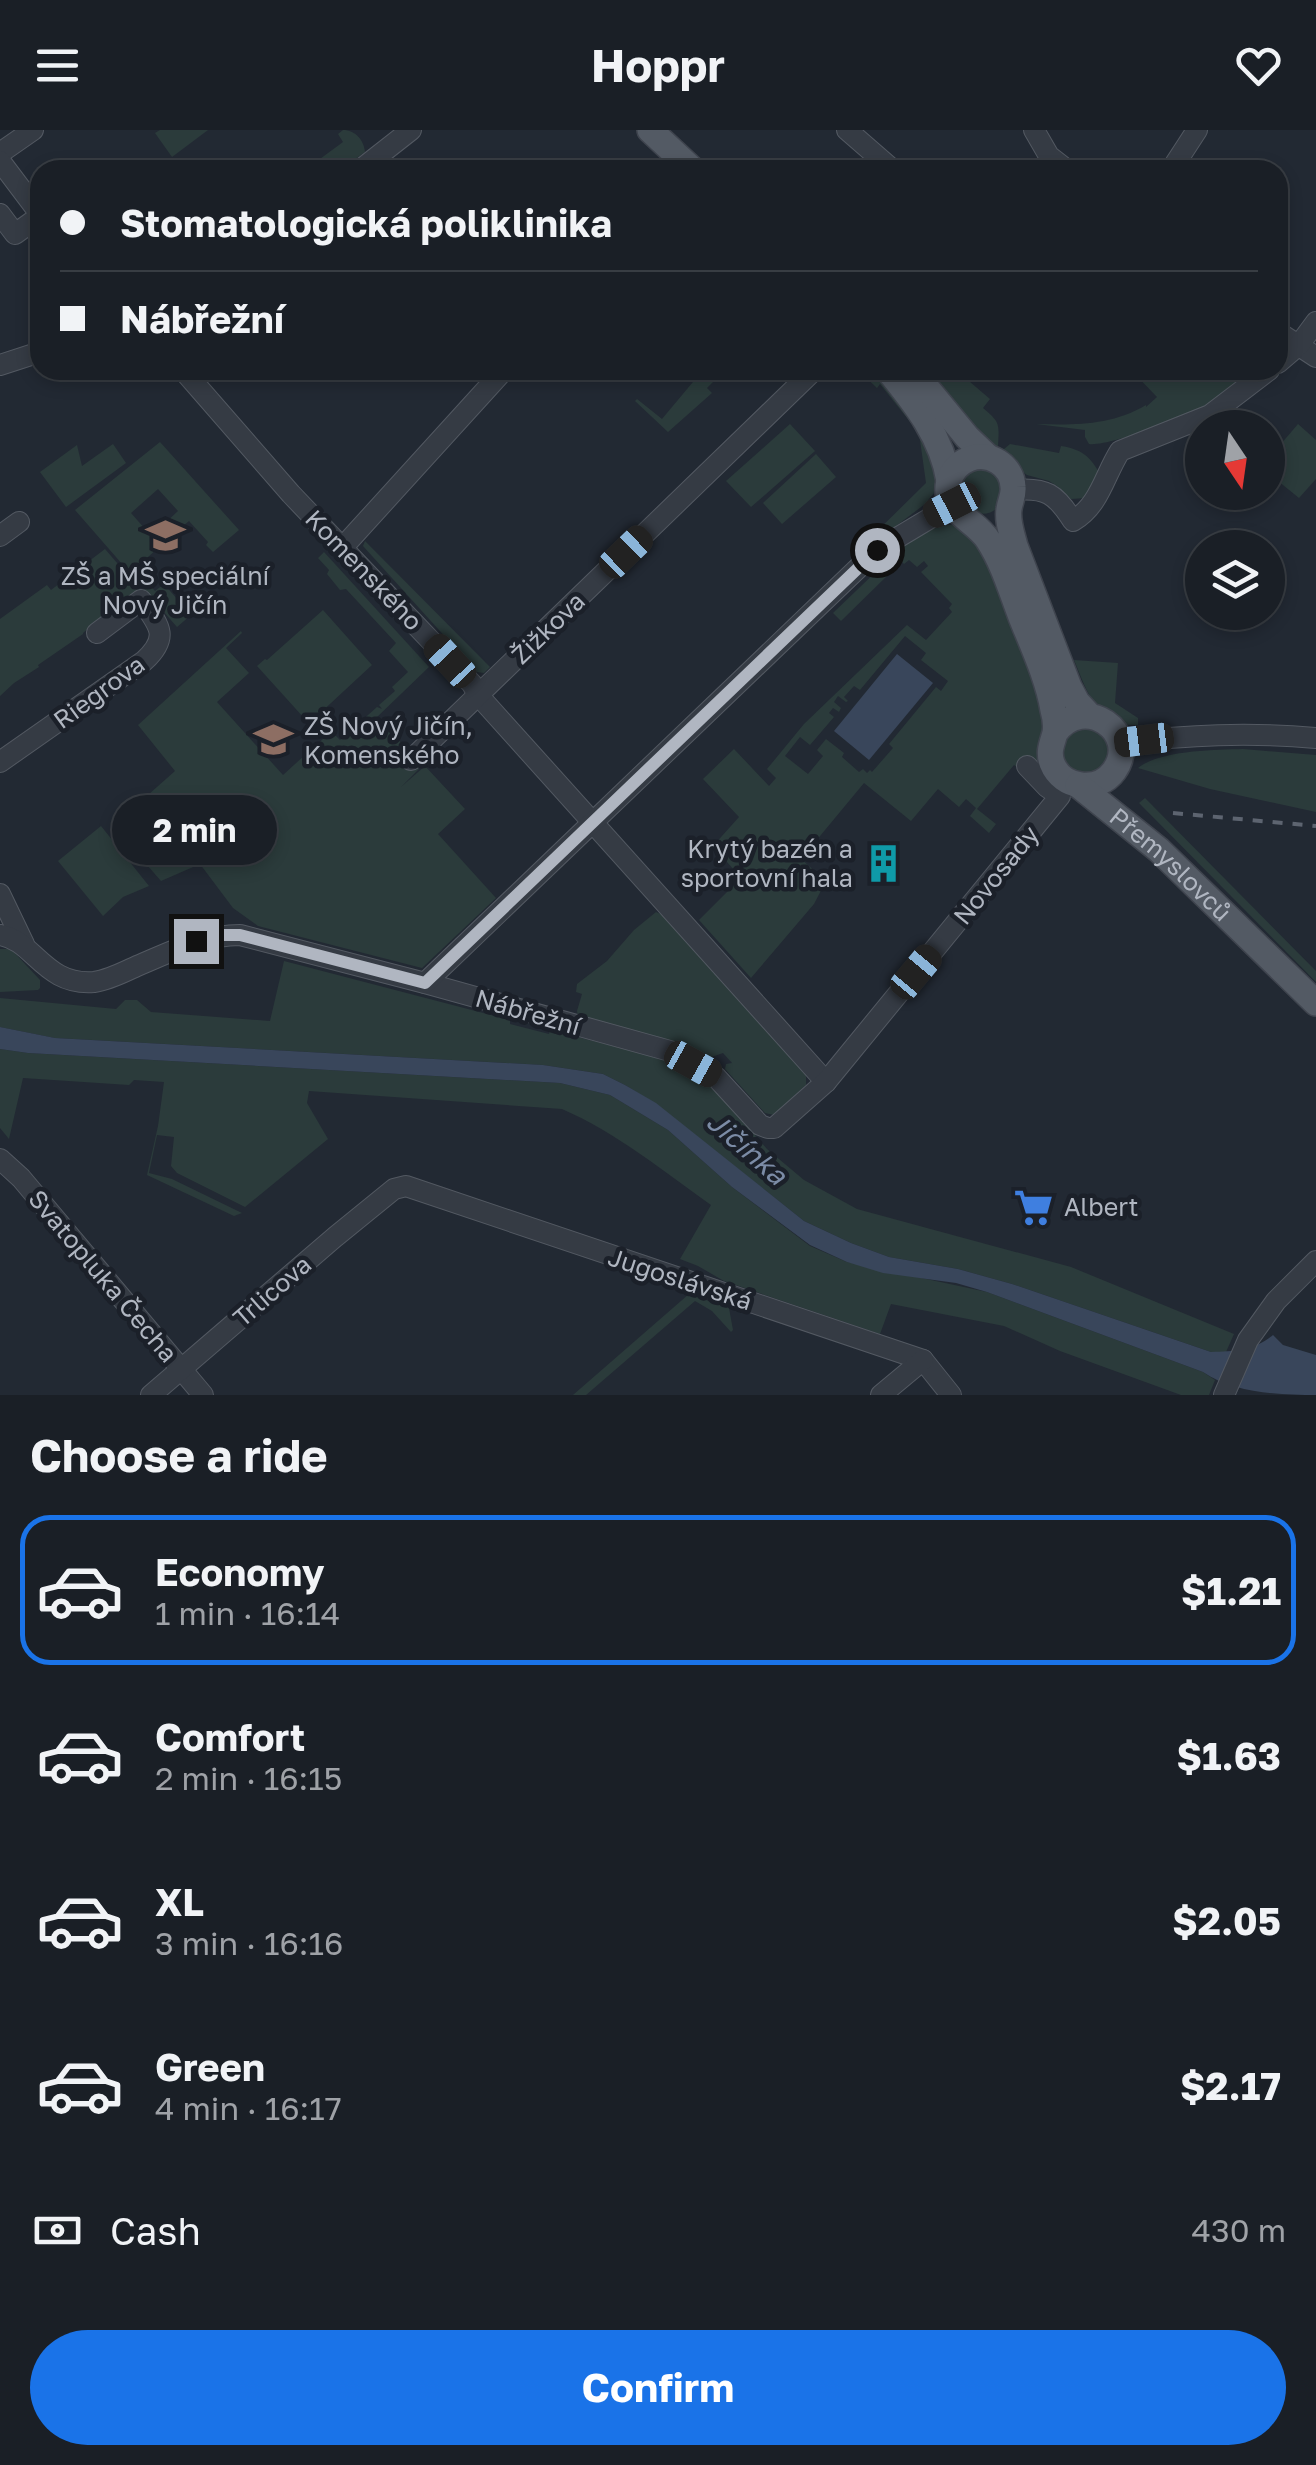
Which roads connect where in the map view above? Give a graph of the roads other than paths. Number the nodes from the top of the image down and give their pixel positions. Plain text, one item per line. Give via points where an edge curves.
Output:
1 (33, 130) edge
2 (411, 130) edge
3 (629, 130) edge
4 (650, 130) edge
5 (847, 130) edge
6 (1034, 130) edge
7 (1196, 130) edge
8 (0, 153) edge
9 (373, 160) edge
10 (659, 160) edge
11 (682, 160) edge
12 (882, 160) edge
13 (1052, 160) edge
14 (1177, 160) edge
15 (0, 161) edge
16 (30, 202) edge
17 (0, 214) edge
18 (30, 223) edge
19 (1316, 322) edge
20 (1308, 351) edge
21 (30, 355) edge
22 (0, 365) edge
23 (192, 380) edge
24 (495, 380) edge
25 (804, 380) edge
26 (896, 380) edge
27 (920, 380) edge
28 (926, 380) edge
29 (1256, 380) edge
30 (945, 410) junction
31 (988, 457) junction
32 (1011, 498) junction
33 (957, 502) junction
34 (19, 522) dead end
35 (0, 536) edge
36 (343, 547) junction
37 (97, 633) dead end
38 (478, 695) junction
39 (1089, 716) junction
40 (1054, 734) junction
41 (1316, 738) edge
42 (1118, 756) junction
43 (412, 760) dead end
44 (0, 762) edge
45 (1026, 766) dead end
46 (1078, 785) junction
47 (592, 824) junction
48 (0, 894) edge
49 (0, 935) edge
50 (1262, 948) junction
51 (27, 951) junction
52 (425, 983) junction
53 (1316, 1003) edge
54 (826, 1082) junction
55 (0, 1159) edge
56 (394, 1189) joint
57 (1316, 1261) edge
58 (923, 1360) junction
59 (182, 1370) junction
60 (151, 1395) edge
61 (203, 1395) edge
62 (881, 1395) edge
63 (952, 1395) edge
64 (1224, 1395) edge

1 - 8 street
2 - 9 street
3 - 10 main road
4 - 11 main road
5 - 12 street
6 - 13 street
7 - 14 street
15 - 16 street
17 - 18 street via 15,234
19 - 20 street
21 - 22 street
23 - 36 street, Komenského
24 - 36 street
25 - 38 street, Žižkova
26 - 33 main road via 940,445
27 - 30 main road
28 - 30 street
29 - 32 street via 1210,414 1120,451 1095,501 1073,520 1050,494 1025,489
30 - 31 main road
31 - 32 main road via 1005,467
31 - 33 main road via 956,468
32 - 33 main road via 990,520
32 - 39 main road via 1014,546 1070,687
33 - 40 main road via 996,554 1050,695
33 - 47 street via 877,550
34 - 35 street
36 - 38 street, Komenského
37 - 44 street, Riegrova via 141,600 156,621 159,643 144,661
38 - 43 street, Žižkova
38 - 47 street, Komenského
39 - 40 main road via 1067,720
39 - 42 main road via 1109,724
40 - 46 main road via 1052,762
41 - 42 street via 1212,734
42 - 46 main road via 1101,782
42 - 50 main road, Přemyslovců via 1117,784 1125,798 1209,882
45 - 54 street, Novosady via 1060,796
46 - 50 main road, Přemyslovců via 1149,841
47 - 52 street
47 - 54 street, Komenského
48 - 51 street
49 - 51 street, Nábřežní
50 - 53 main road, Přemyslovců
51 - 52 street, Nábřežní via 68,979 94,982 196,941 240,935
52 - 54 street, Nábřežní via 670,1052 716,1076 768,1128
55 - 59 street, Svatopluka Čecha
56 - 58 street, Jugoslávská via 415,1188
56 - 59 street, Trlicova
57 - 64 street via 1248,1340
58 - 62 street
58 - 63 street
59 - 60 street, Trlicova
59 - 61 street, Svatopluka Čecha

